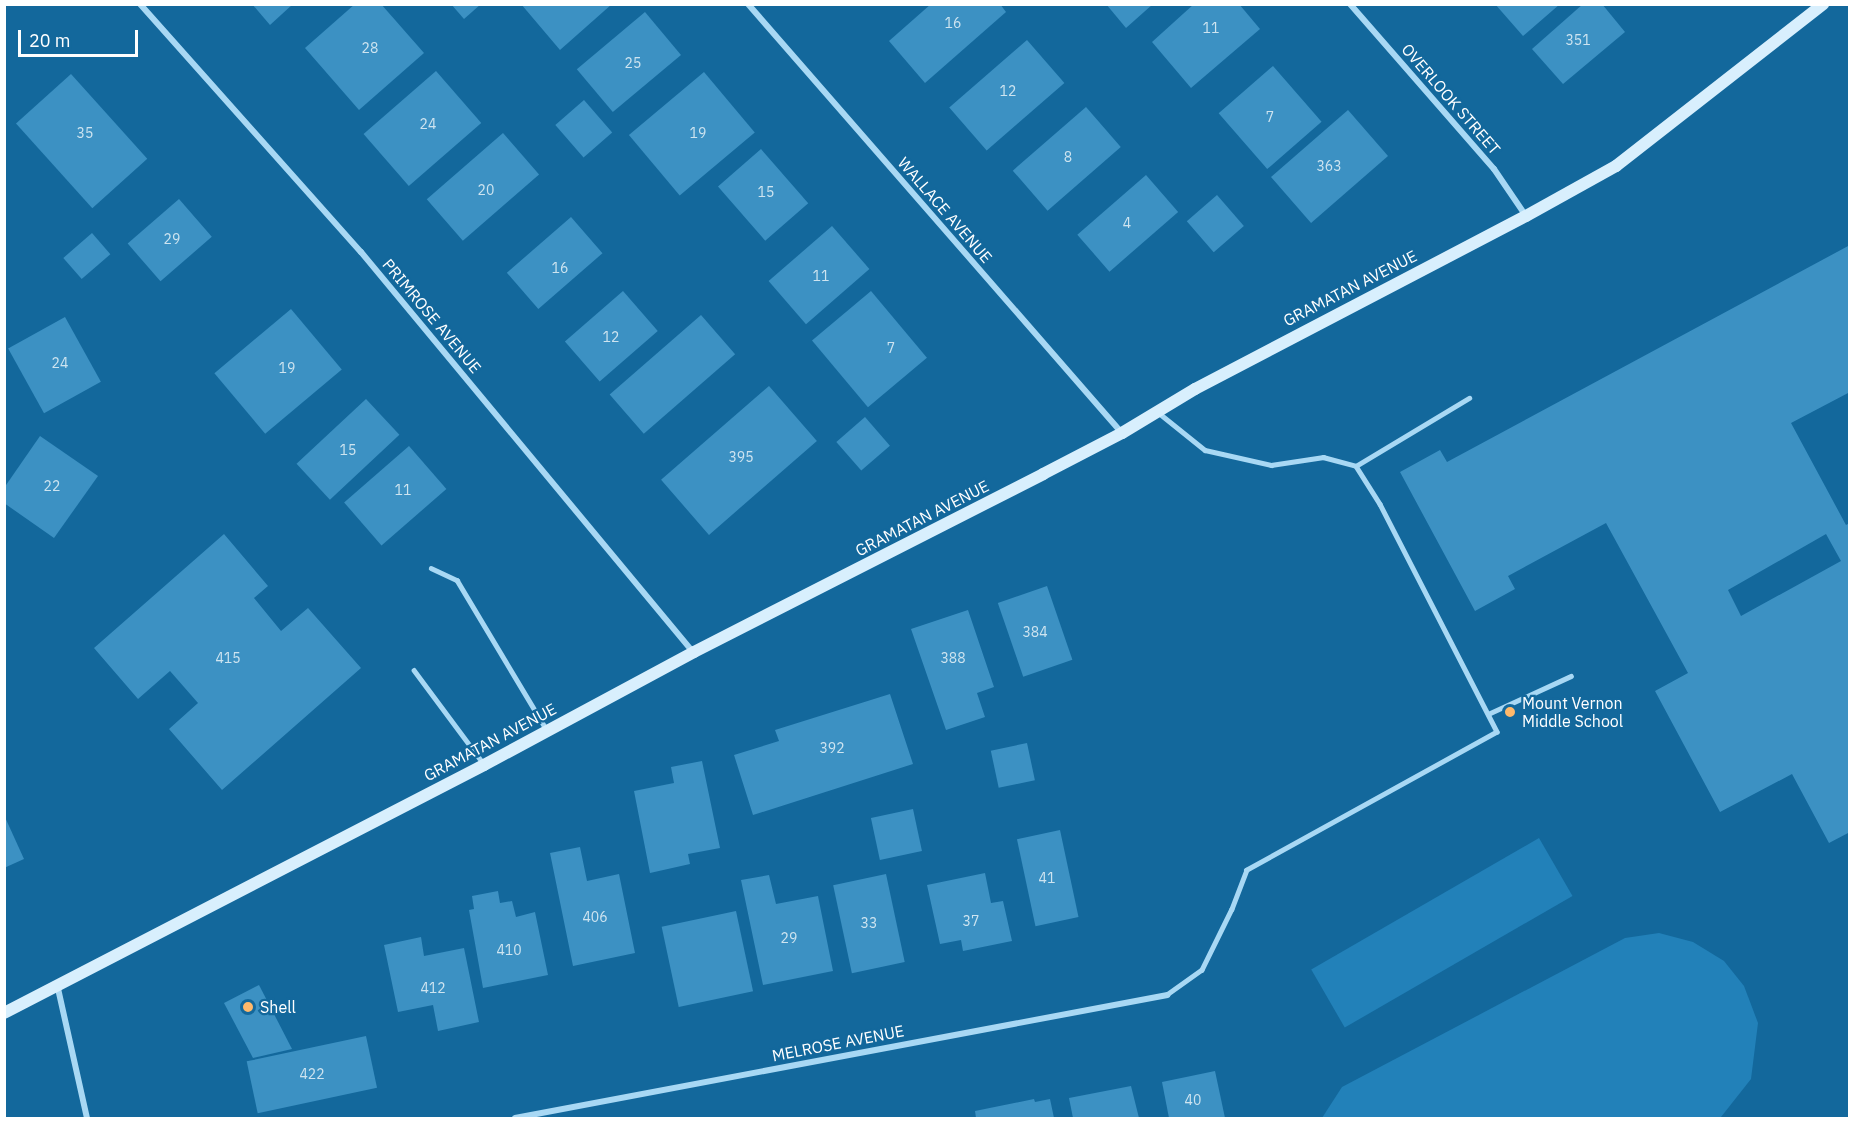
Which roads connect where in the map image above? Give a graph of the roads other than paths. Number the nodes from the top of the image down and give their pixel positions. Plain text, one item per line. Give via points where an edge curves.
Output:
1 (140, 4) edge
2 (748, 4) edge
3 (1350, 4) edge
4 (1823, 4) edge
5 (1526, 216) junction
6 (1469, 398) dead end
7 (1157, 412) junction
8 (1122, 433) junction
9 (1356, 466) junction
10 (431, 568) dead end
11 (694, 652) junction
12 (414, 669) dead end
13 (1571, 676) dead end
14 (1488, 714) junction
15 (548, 731) junction
16 (484, 765) junction
17 (57, 983) junction
18 (1167, 995) joint
19 (4, 1013) edge
20 (87, 1119) edge
21 (515, 1119) edge

1 - 11 street, PRIMROSE AVENUE via 361,252
2 - 8 street, WALLACE AVENUE
3 - 5 street, OVERLOOK STREET via 1494,169
4 - 5 main road, GRAMATAN AVENUE via 1616,166
5 - 7 main road, GRAMATAN AVENUE via 1325,319
6 - 9 lane
7 - 8 main road, GRAMATAN AVENUE
7 - 9 lane via 1205,450 1271,465 1323,457
8 - 11 main road, GRAMATAN AVENUE
9 - 14 lane via 1380,504
10 - 15 lane via 457,580
11 - 15 main road, GRAMATAN AVENUE
12 - 16 lane
13 - 14 lane
14 - 18 lane via 1497,732 1247,870 1202,970
15 - 16 main road, GRAMATAN AVENUE
16 - 17 main road, GRAMATAN AVENUE
17 - 19 main road, GRAMATAN AVENUE
17 - 20 street
18 - 21 street, MELROSE AVENUE

